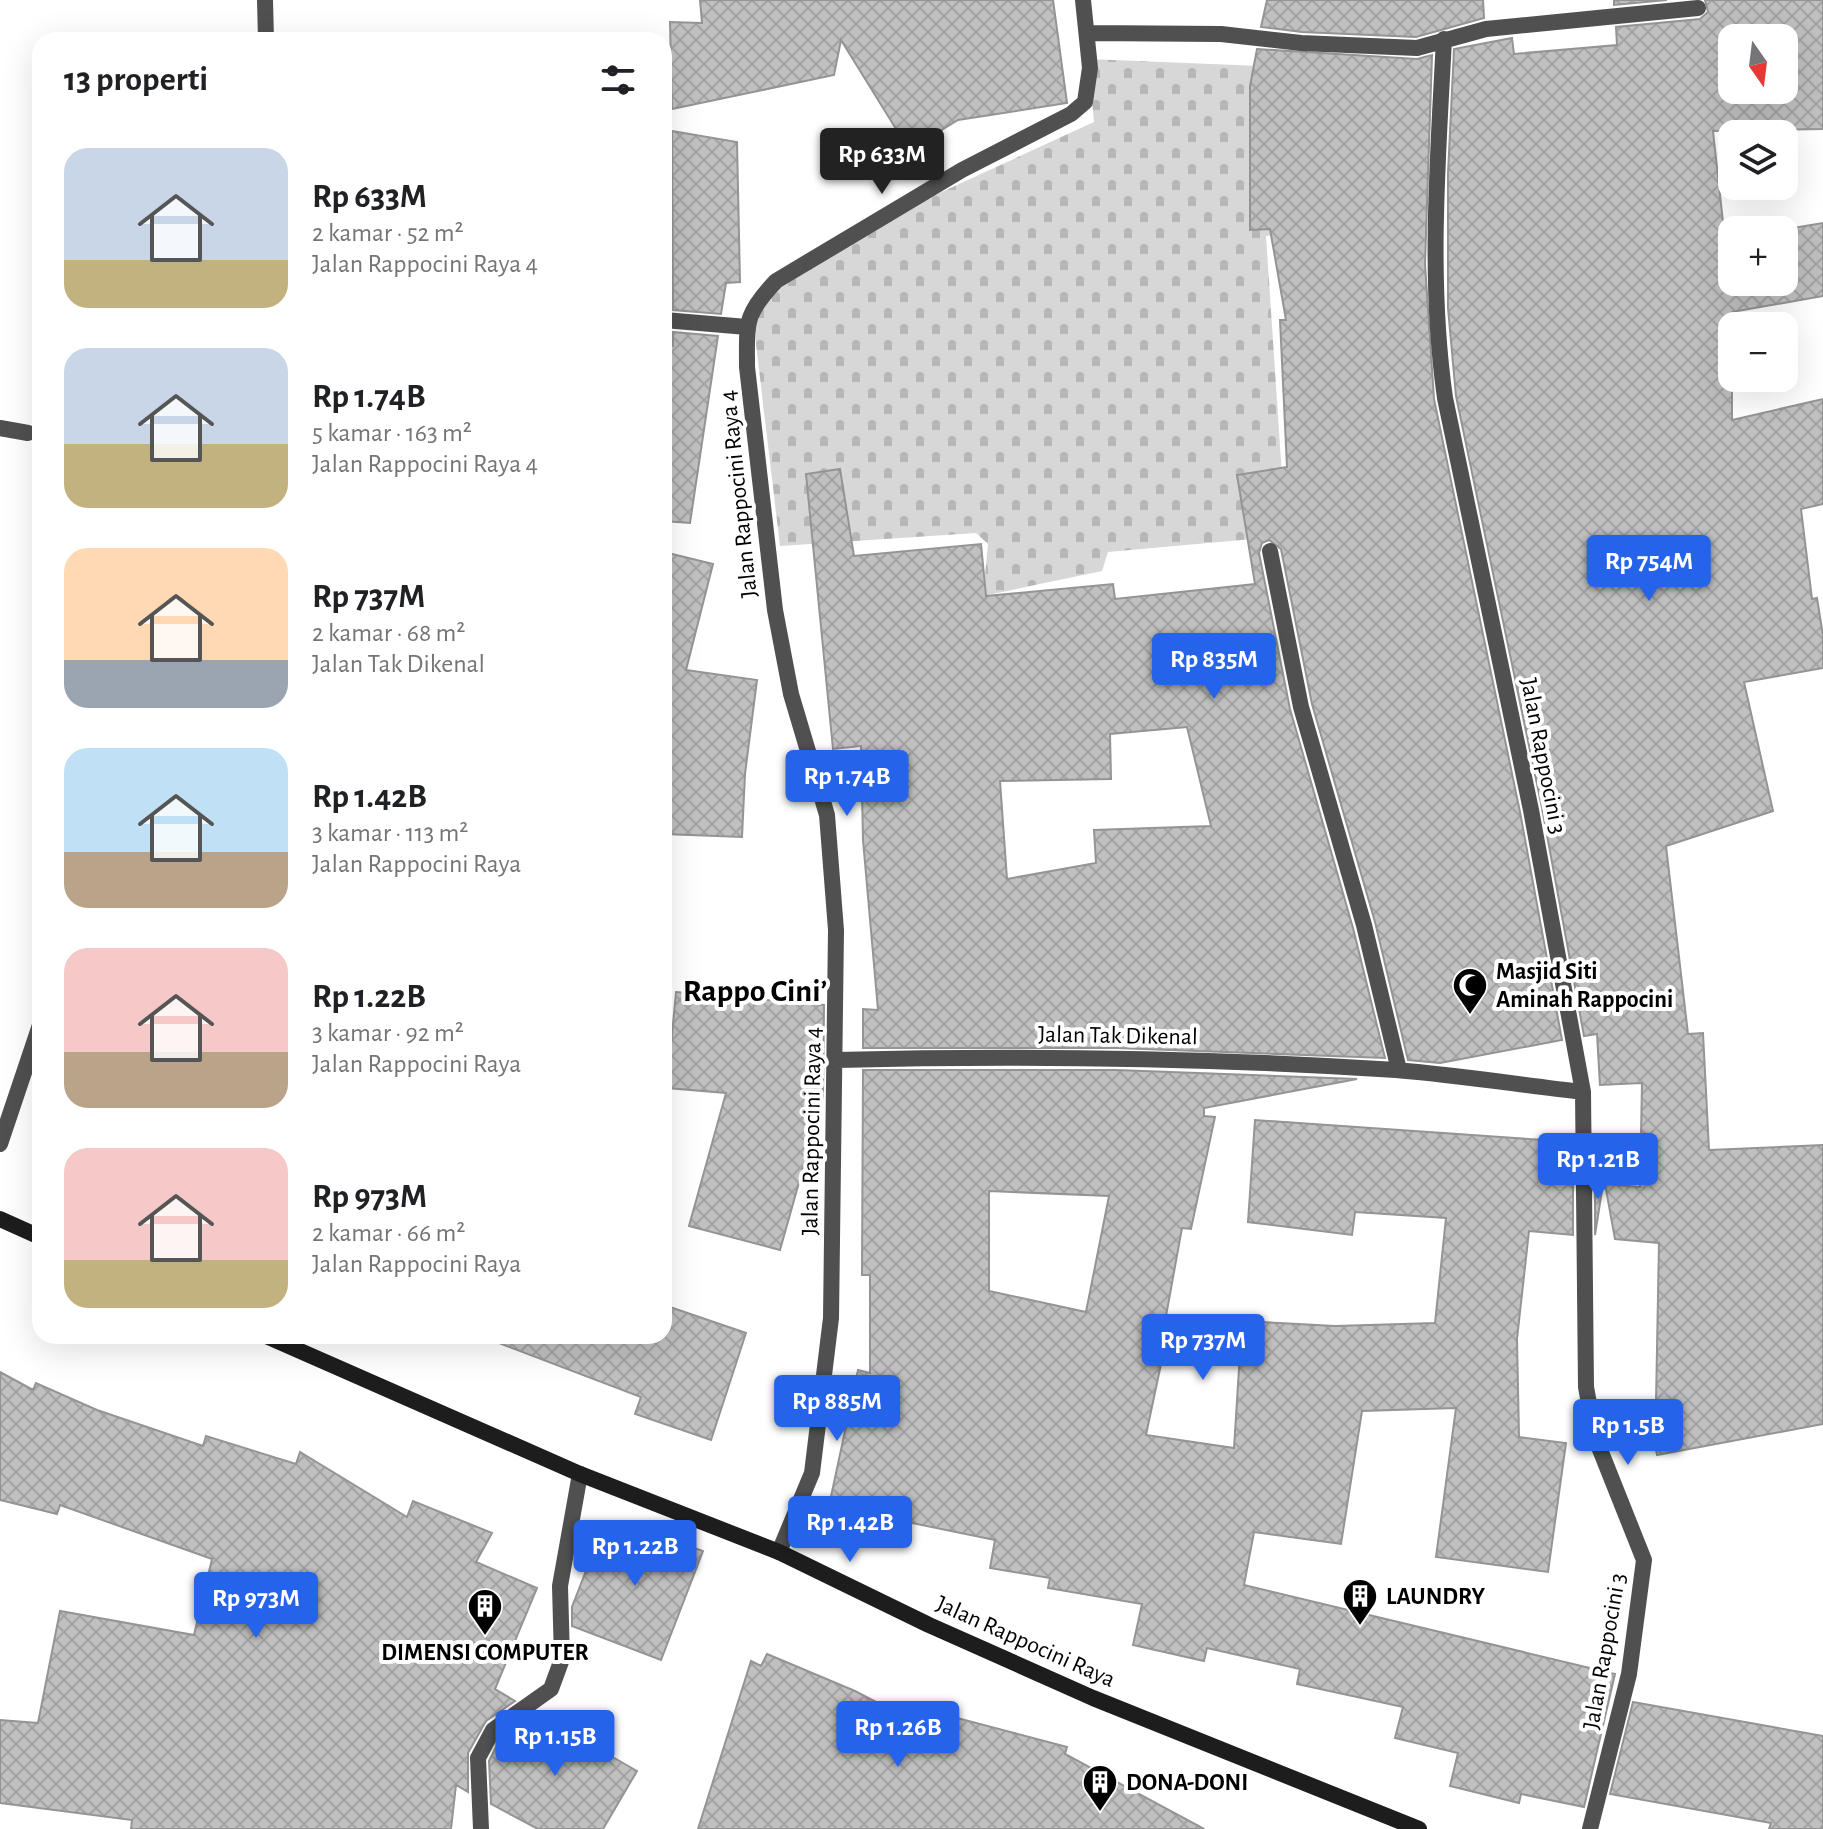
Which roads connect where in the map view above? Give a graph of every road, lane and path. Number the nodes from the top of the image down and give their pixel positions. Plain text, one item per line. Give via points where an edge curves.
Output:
1 (265, 0) edge
2 (1083, 0) edge
3 (1698, 8) dead end
4 (266, 32) edge
5 (1087, 33) junction
6 (1444, 39) junction
7 (672, 321) edge
8 (747, 327) junction
9 (0, 428) edge
10 (28, 433) dead end
11 (1270, 551) dead end
12 (32, 1049) edge
13 (836, 1060) junction
14 (1399, 1070) junction
15 (1583, 1092) junction
16 (0, 1144) edge
17 (0, 1219) edge
18 (32, 1233) edge
19 (284, 1344) edge
20 (580, 1474) junction
21 (779, 1552) junction
22 (481, 1829) edge
23 (1419, 1829) edge
24 (1590, 1829) edge

1 - 4 street
2 - 5 street
3 - 6 street via 1486,29
5 - 6 street via 1221,34 1390,50
5 - 8 street via 1090,78 1085,102 776,281 753,305
6 - 15 street, Jalan Rappocini 3 via 1437,339
7 - 8 street
8 - 13 street, Jalan Rappocini Raya 4 via 775,610 791,694 827,815 832,854
9 - 10 street
11 - 14 street via 1301,707 1364,925
12 - 16 street
13 - 14 street, Jalan Tak Dikenal via 1085,1058
13 - 21 street, Jalan Rappocini Raya 4 via 831,1318 822,1405 812,1473
14 - 15 street, Jalan Tak Dikenal
15 - 24 street, Jalan Rappocini 3 via 1586,1387 1595,1437 1644,1560 1629,1674
17 - 18 main road
19 - 20 main road, Jalan Rappocini Raya
20 - 21 main road, Jalan Rappocini Raya
20 - 22 street via 560,1586 562,1659 551,1689 493,1730 478,1758
21 - 23 main road, Jalan Rappocini Raya via 1093,1698

